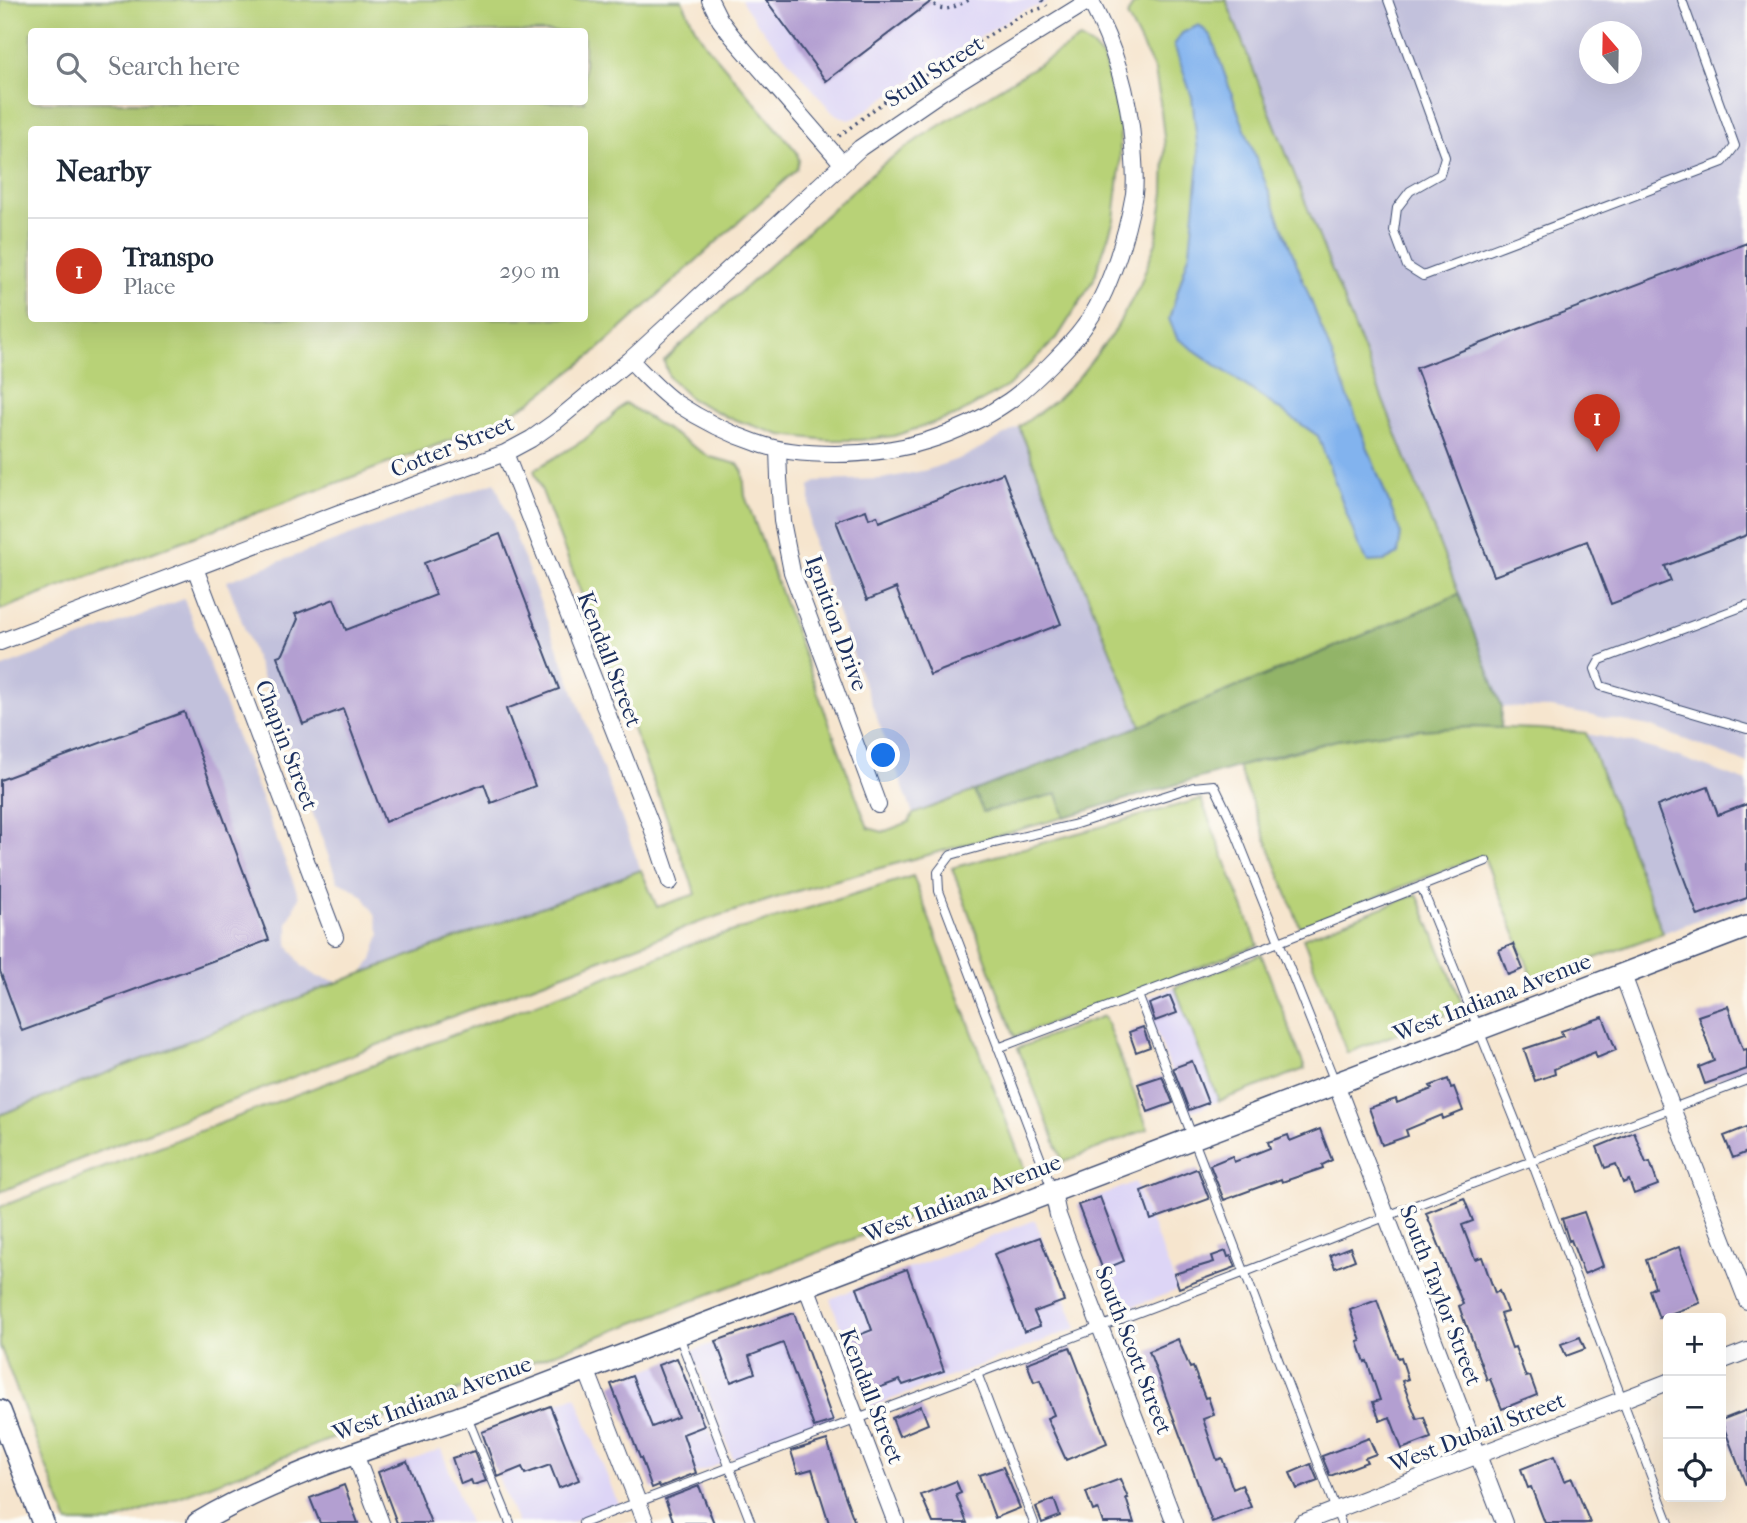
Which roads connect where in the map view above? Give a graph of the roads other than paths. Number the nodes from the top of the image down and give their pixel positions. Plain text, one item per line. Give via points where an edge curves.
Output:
1 (710, 0) edge
2 (1090, 0) edge
3 (1388, 0) edge
4 (1682, 0) edge
5 (842, 163) junction
6 (630, 360) junction
7 (778, 449) junction
8 (505, 453) junction
9 (195, 568) junction
10 (1747, 605) edge
11 (0, 642) edge
12 (1747, 729) edge
13 (878, 805) dead end
14 (1486, 861) dead end
15 (670, 882) dead end
16 (1421, 886) junction
17 (1747, 927) edge
18 (335, 937) dead end
19 (1279, 942) junction
20 (1623, 975) junction
21 (1138, 995) junction
22 (1479, 1030) junction
23 (998, 1048) junction
24 (1747, 1080) edge
25 (1336, 1084) junction
26 (1672, 1108) junction
27 (1193, 1137) junction
28 (1532, 1162) junction
29 (1053, 1192) junction
30 (1387, 1216) junction
31 (1245, 1272) junction
32 (806, 1286) junction
33 (1747, 1301) edge
34 (1100, 1326) junction
35 (678, 1334) junction
36 (1747, 1351) edge
37 (1726, 1359) edge
38 (586, 1369) junction
39 (977, 1373) junction
40 (1663, 1384) edge
41 (1622, 1400) junction
42 (0, 1411) edge
43 (466, 1415) junction
44 (856, 1419) junction
45 (355, 1454) junction
46 (1478, 1456) junction
47 (729, 1466) junction
48 (638, 1501) junction
49 (1338, 1517) edge
50 (43, 1523) edge
51 (198, 1523) edge
52 (381, 1523) edge
53 (510, 1523) edge
54 (583, 1523) edge
55 (646, 1523) edge
56 (751, 1523) edge
57 (896, 1523) edge
58 (1034, 1523) edge
59 (1175, 1523) edge
60 (1302, 1523) edge
61 (1504, 1523) edge
62 (1669, 1523) edge

1 - 5 street via 732,36
2 - 5 street, Stull Street via 891,125
2 - 7 street via 1110,43 1126,96 1134,191 1115,262 1085,326 1010,401 957,431 868,453
3 - 4 lane via 1445,157 1440,174 1410,191 1397,208 1394,231 1398,243 1407,266 1423,276 1723,162 1735,146
5 - 6 street, Cotter Street
6 - 7 street via 675,402 735,434
6 - 8 street, Cotter Street via 555,422
7 - 13 street, Ignition Drive via 782,521 792,572
8 - 9 street, Cotter Street
8 - 15 street, Kendall Street
9 - 11 street, Cotter Street
9 - 18 street, Chapin Street
10 - 12 lane via 1600,660 1595,669 1601,686
14 - 16 lane
16 - 19 lane
16 - 22 lane
17 - 20 street, West Indiana Avenue
19 - 21 lane
19 - 23 lane via 1214,785 951,855 938,872 939,891
19 - 25 lane
20 - 22 street, West Indiana Avenue
20 - 26 street
21 - 23 lane
21 - 27 lane
22 - 25 street, West Indiana Avenue
22 - 28 lane
23 - 29 lane
24 - 26 lane
25 - 27 street, West Indiana Avenue
25 - 30 street, South Taylor Street
26 - 28 lane
26 - 33 street
27 - 29 street, West Indiana Avenue
27 - 31 lane
28 - 30 lane
28 - 41 lane
29 - 32 street, West Indiana Avenue
29 - 34 street, South Scott Street
30 - 31 lane
30 - 46 street, South Taylor Street
31 - 34 lane
31 - 49 lane
32 - 35 street, West Indiana Avenue
32 - 44 street, Kendall Street
34 - 39 lane
34 - 59 street, South Scott Street
35 - 38 street, West Indiana Avenue
35 - 47 lane
36 - 37 street
38 - 43 street, West Indiana Avenue
38 - 48 street
39 - 44 lane
39 - 58 lane
40 - 41 street, West Dubail Street
41 - 46 street, West Dubail Street
41 - 62 lane
42 - 50 street
43 - 45 street, West Indiana Avenue
43 - 53 lane
44 - 47 lane
44 - 57 street, Kendall Street
45 - 51 street, West Indiana Avenue via 243,1498
45 - 52 street
46 - 49 street, West Dubail Street
46 - 61 street, South Taylor Street
47 - 48 lane
47 - 56 lane
48 - 54 lane
48 - 55 street
49 - 60 street, West Dubail Street

